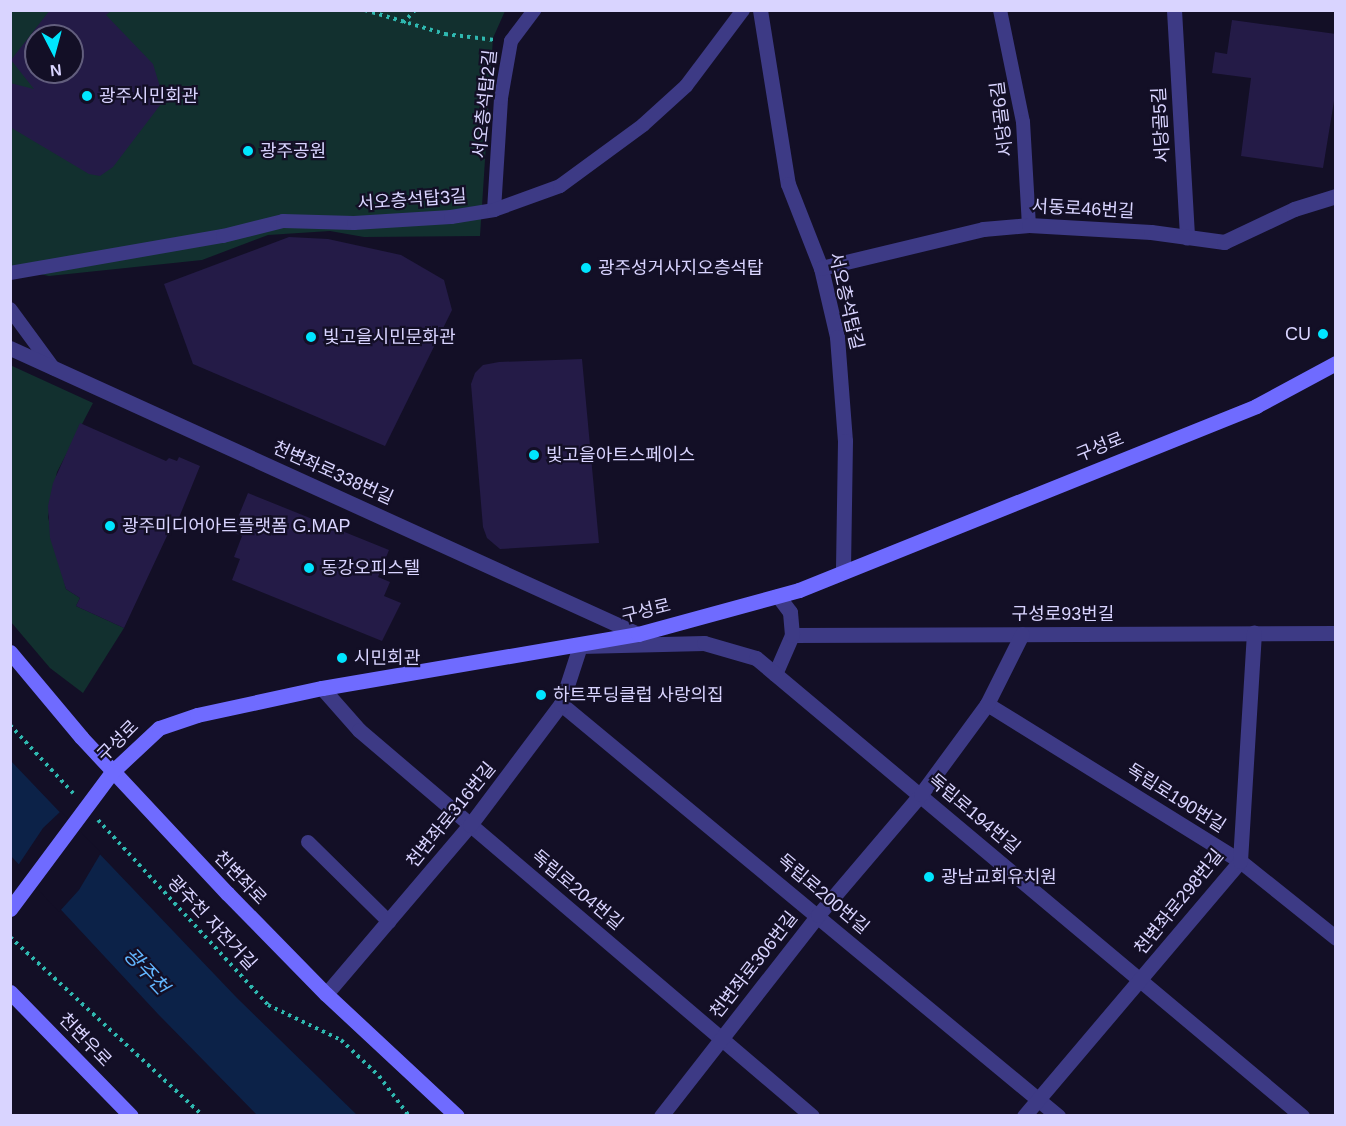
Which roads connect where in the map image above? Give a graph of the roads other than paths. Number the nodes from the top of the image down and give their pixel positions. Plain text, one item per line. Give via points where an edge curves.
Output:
1 (534, 10) edge
2 (743, 10) edge
3 (760, 10) edge
4 (1000, 10) edge
5 (1174, 10) edge
6 (1335, 196) edge
7 (494, 210) junction
8 (1029, 225) junction
9 (1187, 238) junction
10 (821, 268) junction
11 (10, 273) edge
12 (10, 309) edge
13 (10, 348) edge
14 (1335, 363) edge
15 (54, 369) junction
16 (843, 572) junction
17 (778, 596) junction
18 (1254, 632) junction
19 (1335, 633) edge
20 (638, 634) junction
21 (1022, 634) junction
22 (792, 635) junction
23 (580, 646) junction
24 (10, 652) edge
25 (775, 674) junction
26 (322, 688) junction
27 (561, 704) junction
28 (987, 704) junction
29 (113, 771) junction
30 (921, 794) junction
31 (470, 825) junction
32 (308, 843) dead end
33 (1240, 861) junction
34 (10, 909) edge
35 (818, 915) junction
36 (389, 922) junction
37 (1335, 938) edge
38 (1141, 980) junction
39 (10, 992) edge
40 (326, 994) junction
41 (722, 1038) junction
42 (1038, 1099) junction
43 (131, 1116) edge
44 (457, 1116) edge
45 (661, 1116) edge
46 (812, 1116) edge
47 (1024, 1116) edge
48 (1058, 1116) edge
49 (1302, 1116) edge

1 - 7 lane, 서오층석탑2길 via 511,40 501,98
2 - 7 lane, 서오층석탑3길 via 687,86 643,125 560,186
3 - 10 street, 서오층석탑길 via 788,184
4 - 8 lane, 서당골6길 via 1023,122
5 - 9 street, 서당골5길
6 - 9 street, 서동로46번길 via 1294,209 1231,240 1207,243
7 - 11 lane, 서오층석탑3길 via 451,218 354,223 283,221 224,237
8 - 9 street, 서동로46번길
8 - 10 street, 서동로46번길 via 983,229
10 - 16 street, 서오층석탑길 via 837,337 844,395
12 - 15 lane
13 - 15 street, 천변좌로338번길
14 - 16 street, 구성로 via 1256,406
15 - 20 street, 천변좌로338번길
16 - 17 street, 구성로
17 - 20 street, 구성로
17 - 22 street via 790,612
18 - 19 street, 구성로93번길
18 - 21 street, 구성로93번길
18 - 33 street, 천변좌로298번길
20 - 23 street, 구성로
21 - 22 street, 구성로93번길
21 - 28 street, 천변좌로306번길
22 - 25 street
23 - 25 street, 독립로194번길 via 704,643 756,658
23 - 26 street, 구성로
23 - 27 street, 천변좌로316번길
24 - 29 street, 천변좌로
25 - 30 street, 독립로194번길
26 - 29 street, 구성로 via 197,715 159,728
26 - 31 street, 독립로204번길 via 359,730
27 - 31 street, 천변좌로316번길
27 - 35 street, 독립로200번길
28 - 30 street, 천변좌로306번길
28 - 33 street, 독립로190번길
29 - 34 street, 구성로, bridge
29 - 40 street, 천변좌로
30 - 35 street, 천변좌로306번길
30 - 38 street, 독립로194번길
31 - 36 street, 천변좌로316번길
31 - 41 street, 독립로204번길
32 - 36 lane
33 - 37 street, 독립로190번길
33 - 38 street, 천변좌로298번길
35 - 41 street, 천변좌로306번길
35 - 42 street, 독립로200번길
36 - 40 street, 천변좌로316번길
38 - 42 street, 천변좌로298번길
38 - 49 street, 독립로194번길
39 - 43 street, 천변우로
40 - 44 street, 천변좌로
41 - 45 street, 천변좌로306번길
41 - 46 street, 독립로204번길
42 - 47 street, 천변좌로298번길
42 - 48 street, 독립로200번길

